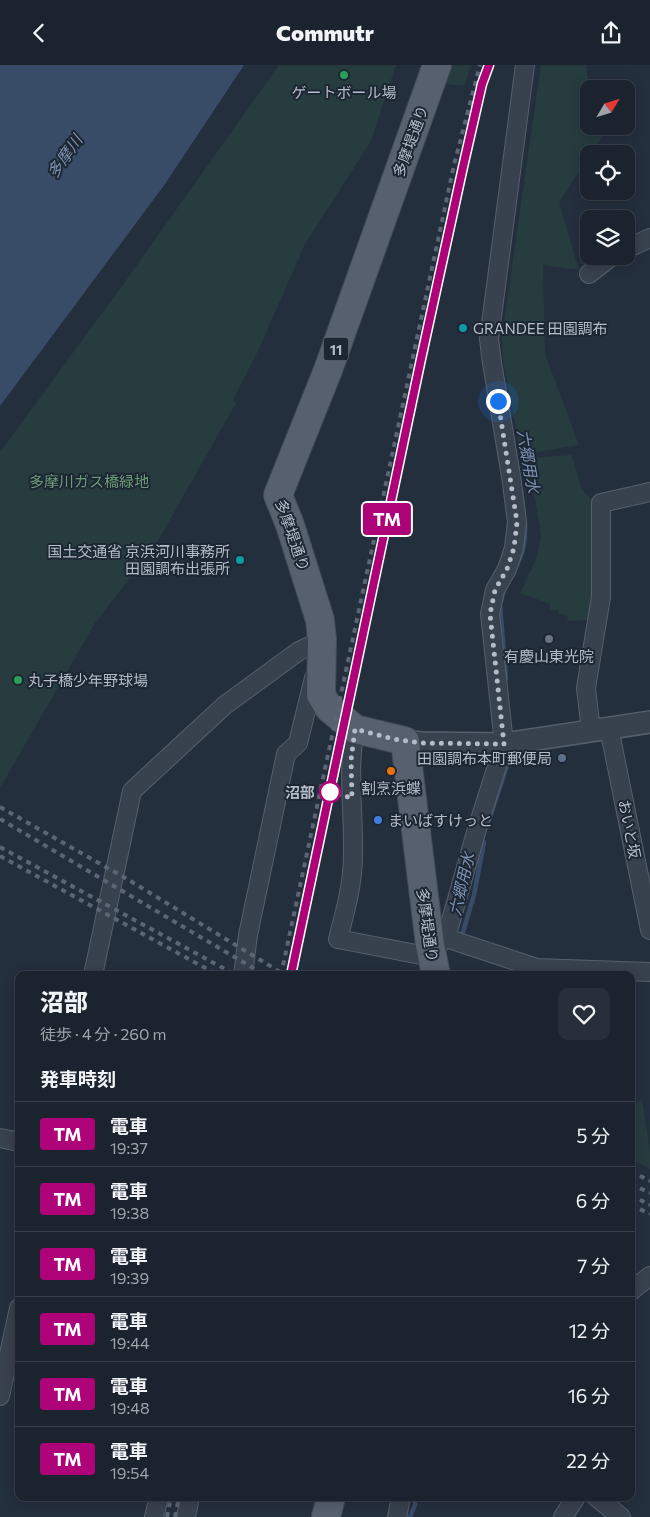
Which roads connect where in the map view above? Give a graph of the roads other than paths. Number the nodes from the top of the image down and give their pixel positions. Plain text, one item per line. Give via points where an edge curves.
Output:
1 (437, 65) edge
2 (525, 65) edge
3 (650, 238) edge
4 (635, 245) edge
5 (600, 265) edge
6 (589, 274) dead end
7 (650, 491) edge
8 (322, 640) junction
9 (321, 674) junction
10 (650, 722) edge
11 (355, 729) junction
12 (600, 729) junction
13 (405, 741) junction
14 (504, 744) junction
15 (650, 930) edge
16 (437, 955) edge
17 (94, 971) edge
18 (244, 971) edge
19 (622, 971) edge
20 (635, 971) edge
21 (650, 972) edge
22 (0, 1138) edge
23 (15, 1141) edge
24 (650, 1276) edge
25 (635, 1288) edge
26 (15, 1328) edge
27 (9, 1359) edge
28 (0, 1396) edge
29 (158, 1501) edge
30 (189, 1501) edge
31 (330, 1501) edge
32 (400, 1501) edge
33 (573, 1501) edge
34 (601, 1501) edge
35 (154, 1517) edge
36 (186, 1517) edge
37 (326, 1517) edge
38 (397, 1517) edge
39 (563, 1517) edge
40 (621, 1517) edge

1 - 8 main road, 多摩堤通り / 11 via 328,370 279,491 279,500 320,620
2 - 14 street via 490,339 517,522 514,548 495,590 490,614
3 - 4 street
5 - 6 street
7 - 12 street, おいと坂 via 601,503 601,597 586,688
8 - 9 main road, 多摩堤通り / 11
8 - 17 street via 299,651 225,705 132,791
9 - 11 main road, 多摩堤通り / 11 via 321,695 330,708
9 - 18 street via 314,678 298,743 286,754 248,935
10 - 12 street
11 - 13 main road, 多摩堤通り / 11
11 - 16 street via 351,760 353,857 338,939 421,955
12 - 14 street
12 - 15 street, おいと坂
13 - 14 street
13 - 16 main road, 多摩堤通り
14 - 16 street
16 - 19 street via 538,968
20 - 21 street
22 - 23 street
24 - 25 street
26 - 27 street
27 - 28 street
29 - 35 street
30 - 36 street
31 - 37 main road
32 - 38 street
33 - 39 street
34 - 40 street

